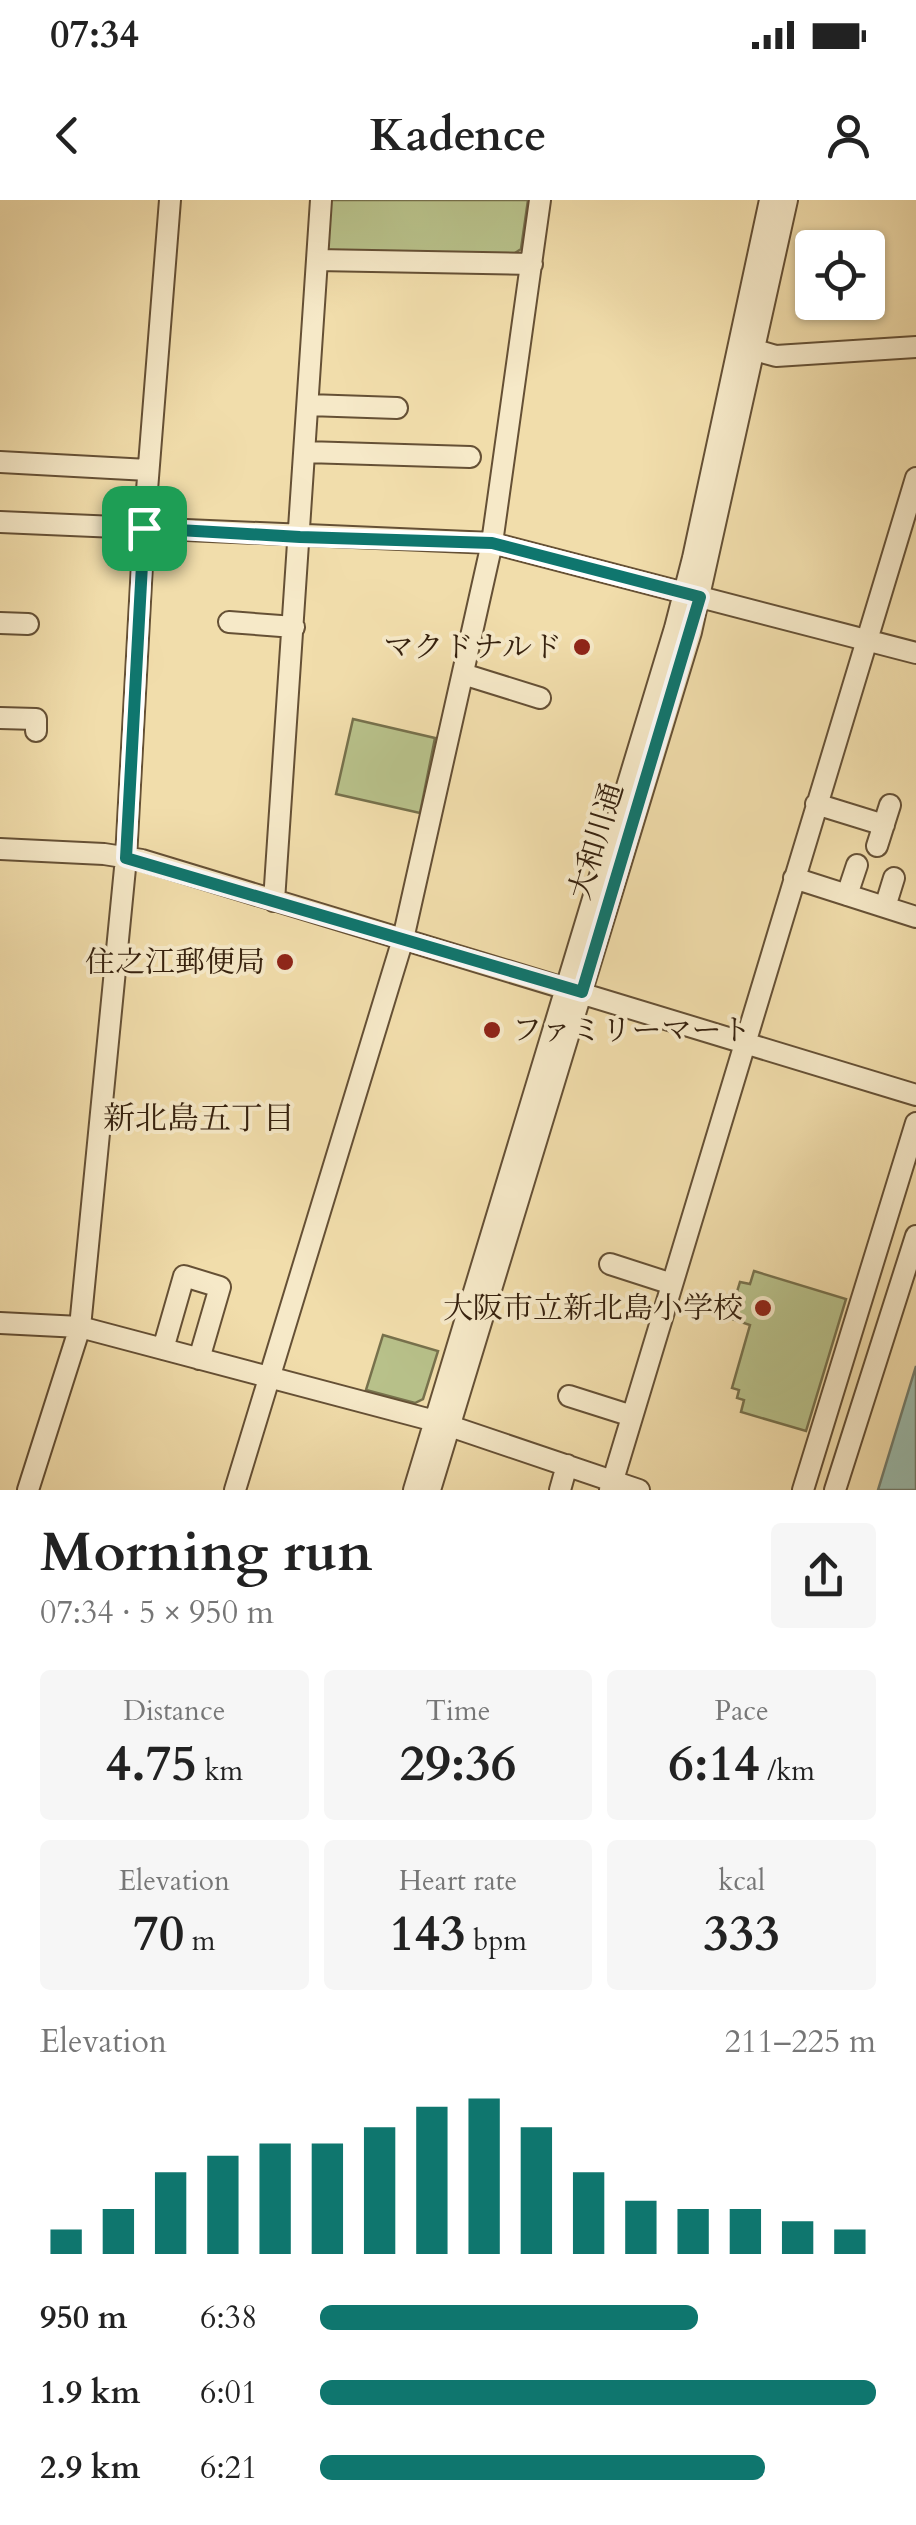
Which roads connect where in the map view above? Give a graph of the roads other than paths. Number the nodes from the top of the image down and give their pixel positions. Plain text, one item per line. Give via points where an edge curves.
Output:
1 (170, 200) edge
2 (321, 200) edge
3 (540, 200) edge
4 (770, 200) edge
5 (787, 200) edge
6 (317, 260) junction
7 (532, 264) junction
8 (916, 347) edge
9 (755, 350) junction
10 (308, 406) junction
11 (398, 408) dead end
12 (305, 452) junction
13 (470, 457) dead end
14 (0, 462) edge
15 (148, 470) junction
16 (916, 478) edge
17 (0, 522) edge
18 (144, 528) junction
19 (300, 537) junction
20 (492, 543) junction
21 (692, 595) junction
22 (229, 622) dead end
23 (0, 623) edge
24 (28, 624) dead end
25 (294, 627) junction
26 (867, 640) junction
27 (916, 653) edge
28 (462, 674) junction
29 (540, 698) dead end
30 (0, 718) edge
31 (36, 731) dead end
32 (816, 804) junction
33 (877, 846) dead end
34 (0, 849) edge
35 (126, 858) junction
36 (857, 866) dead end
37 (794, 878) junction
38 (894, 878) dead end
39 (847, 895) junction
40 (274, 900) junction
41 (885, 907) junction
42 (916, 917) edge
43 (403, 939) junction
44 (574, 990) junction
45 (745, 1041) junction
46 (916, 1095) edge
47 (916, 1123) edge
48 (916, 1236) edge
49 (610, 1264) dead end
50 (672, 1284) junction
51 (0, 1322) edge
52 (80, 1327) junction
53 (163, 1349) junction
54 (199, 1359) junction
55 (270, 1378) junction
56 (569, 1396) dead end
57 (632, 1416) junction
58 (442, 1423) junction
59 (567, 1465) junction
60 (612, 1486) edge
61 (28, 1490) edge
62 (235, 1490) edge
63 (414, 1490) edge
64 (430, 1490) edge
65 (560, 1490) edge
66 (639, 1490) edge
67 (803, 1490) edge
68 (835, 1490) edge

1 - 15 street
2 - 6 street
3 - 7 street
4 - 21 street, 大和川通
5 - 9 street, 大和川通
6 - 7 street
6 - 10 street
7 - 20 street
8 - 9 street via 776,356
9 - 21 street, 大和川通
10 - 11 street
10 - 12 street
12 - 13 street
12 - 19 street
14 - 15 street
15 - 18 street
16 - 26 street
17 - 18 street
18 - 19 street
18 - 35 street
19 - 20 street
19 - 25 street
20 - 21 street
20 - 28 street
21 - 26 street
21 - 44 street, 大和川通
22 - 25 street
23 - 24 street
25 - 40 street
26 - 27 street
26 - 32 street
28 - 29 street
28 - 43 street
30 - 31 street via 36,720
32 - 33 street via 887,815
32 - 37 street
34 - 35 street
35 - 40 street
35 - 52 street
36 - 39 street
37 - 39 street
37 - 45 street
38 - 41 street
39 - 41 street
40 - 43 street
41 - 42 street
43 - 44 street
43 - 55 street
44 - 45 street
44 - 58 street, 大和川通
45 - 46 street
45 - 50 street
47 - 67 street
48 - 68 street
49 - 50 street
50 - 57 street
51 - 52 street
52 - 53 street
52 - 61 street
53 - 54 street
53 - 54 street via 184,1276 220,1287
54 - 55 street
55 - 58 street
55 - 62 street
56 - 57 street
57 - 60 street
58 - 59 street
58 - 63 street, 大和川通
58 - 64 street, 大和川通
59 - 60 street
59 - 65 street
60 - 66 street

